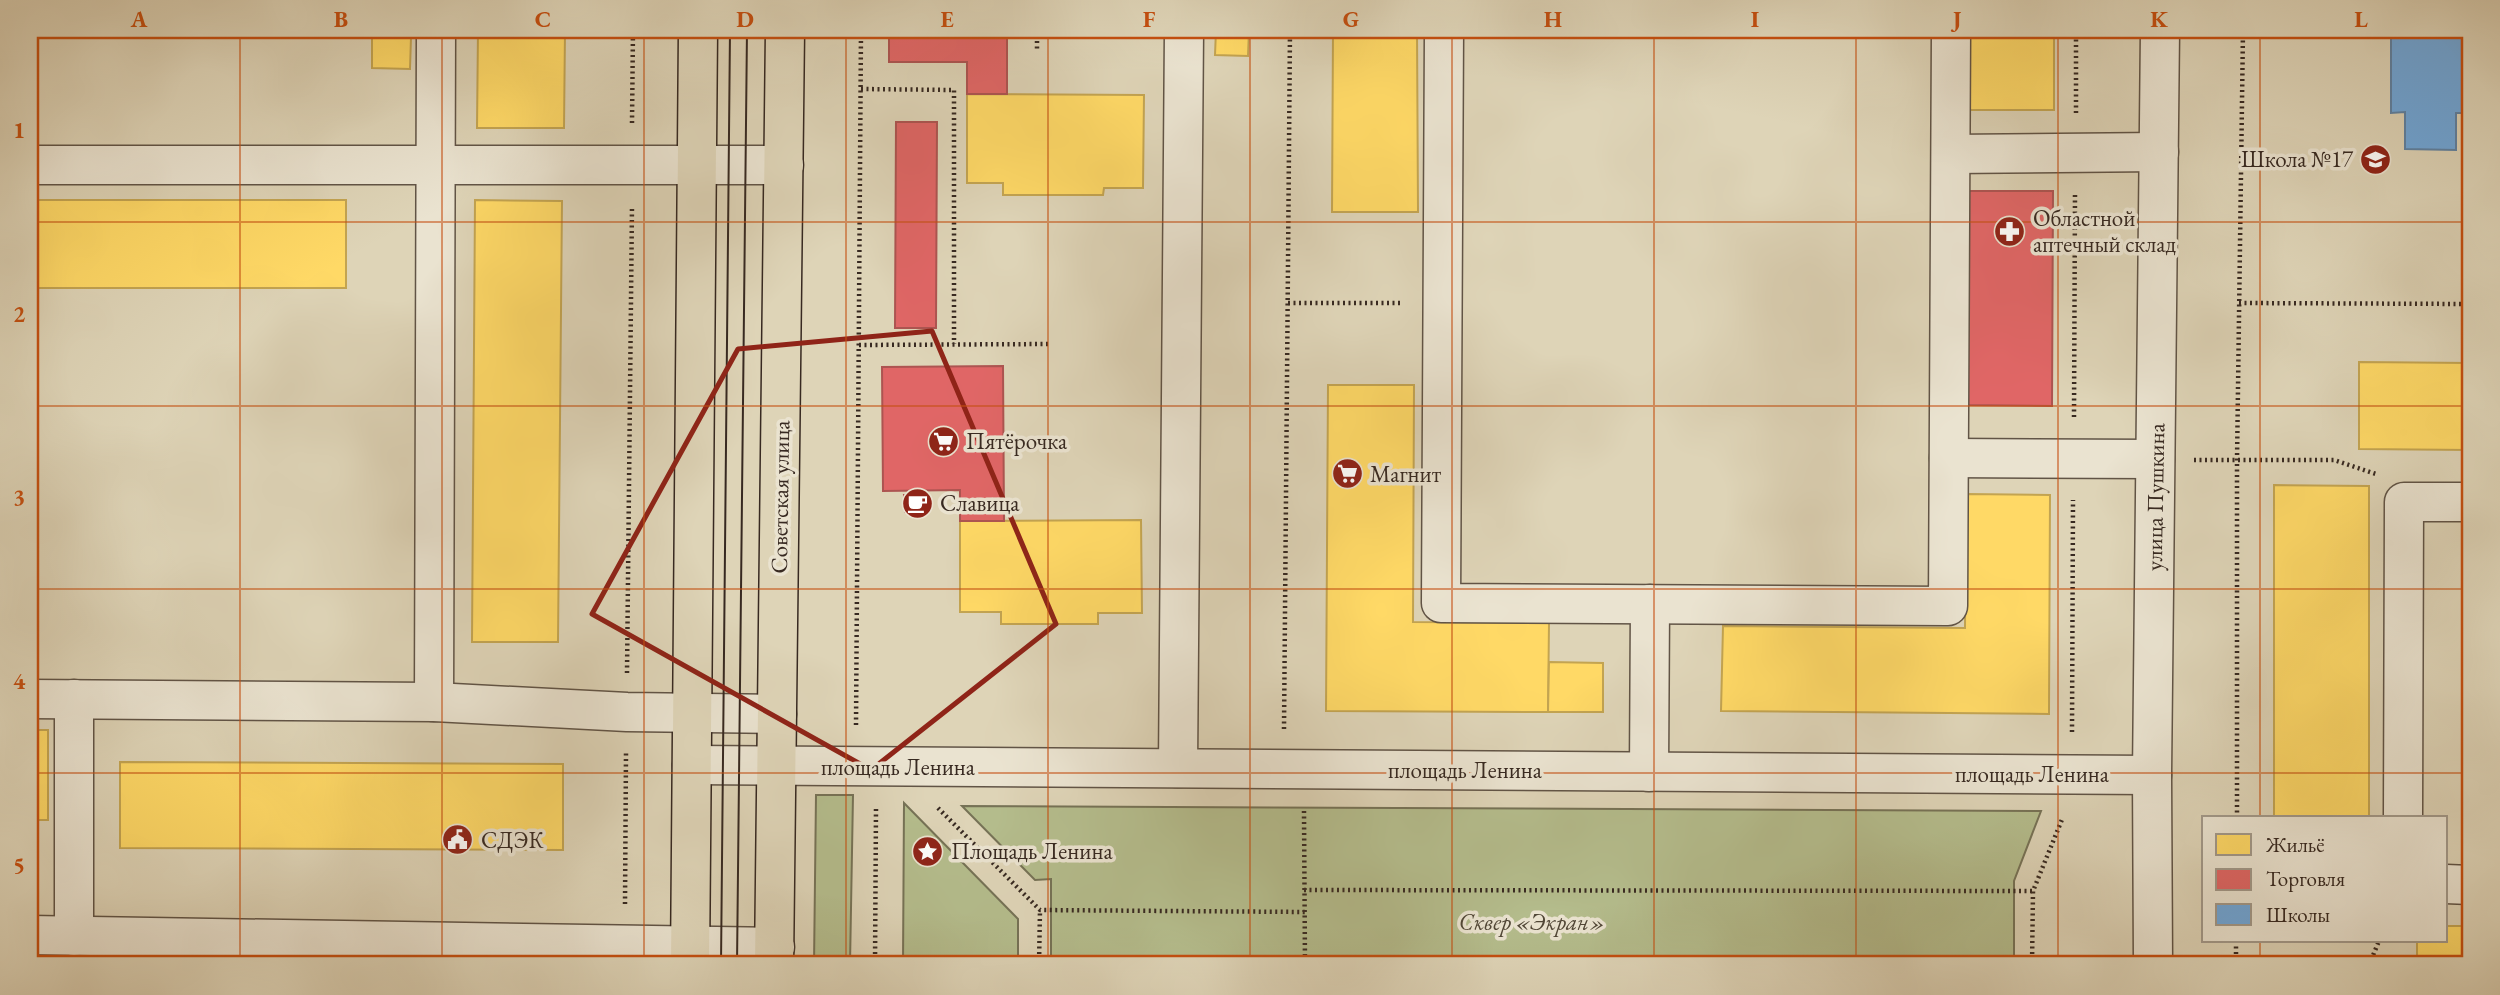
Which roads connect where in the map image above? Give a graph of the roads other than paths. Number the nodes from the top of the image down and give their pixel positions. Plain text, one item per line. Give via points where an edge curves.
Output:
1 (436, 30) edge
2 (698, 30) edge
3 (785, 30) edge
4 (1184, 30) edge
5 (1444, 30) edge
6 (1951, 30) edge
7 (2160, 30) edge
8 (2159, 152) junction
9 (1951, 154) junction
10 (697, 164) junction
11 (784, 164) junction
12 (30, 165) edge
13 (436, 165) junction
14 (1949, 458) junction
15 (2155, 460) junction
16 (2470, 502) edge
17 (1650, 604) junction
18 (30, 699) edge
19 (74, 699) junction
20 (435, 702) junction
21 (693, 712) junction
22 (777, 714) junction
23 (692, 765) junction
24 (777, 766) junction
25 (1178, 768) junction
26 (1649, 772) junction
27 (2152, 775) junction
28 (2403, 816) edge
29 (2448, 884) edge
30 (2470, 885) edge
31 (30, 935) edge
32 (74, 936) junction
33 (691, 955) edge
34 (774, 956) edge
35 (2153, 965) edge

1 - 13 street
2 - 10 main road
3 - 11 main road, Советская улица
4 - 25 street
5 - 17 street via 1441,603
6 - 9 street
7 - 8 street, улица Пушкина
8 - 9 street
8 - 15 street, улица Пушкина
9 - 14 street
10 - 11 street
10 - 13 street
10 - 21 main road
11 - 22 main road, Советская улица
12 - 13 street
13 - 20 street
14 - 15 street
14 - 17 street via 1948,606
15 - 27 street, улица Пушкина
16 - 28 street via 2404,502
17 - 26 street
18 - 19 street
19 - 20 street
19 - 32 street
20 - 21 street
21 - 22 street
21 - 23 main road
22 - 24 main road, Советская улица
23 - 24 street, площадь Ленина
23 - 33 main road
24 - 25 street, площадь Ленина
24 - 34 main road, Советская улица
25 - 26 street, площадь Ленина
26 - 27 street, площадь Ленина
27 - 35 street, улица Пушкина
29 - 30 street
31 - 32 street
32 - 33 street
33 - 34 street

